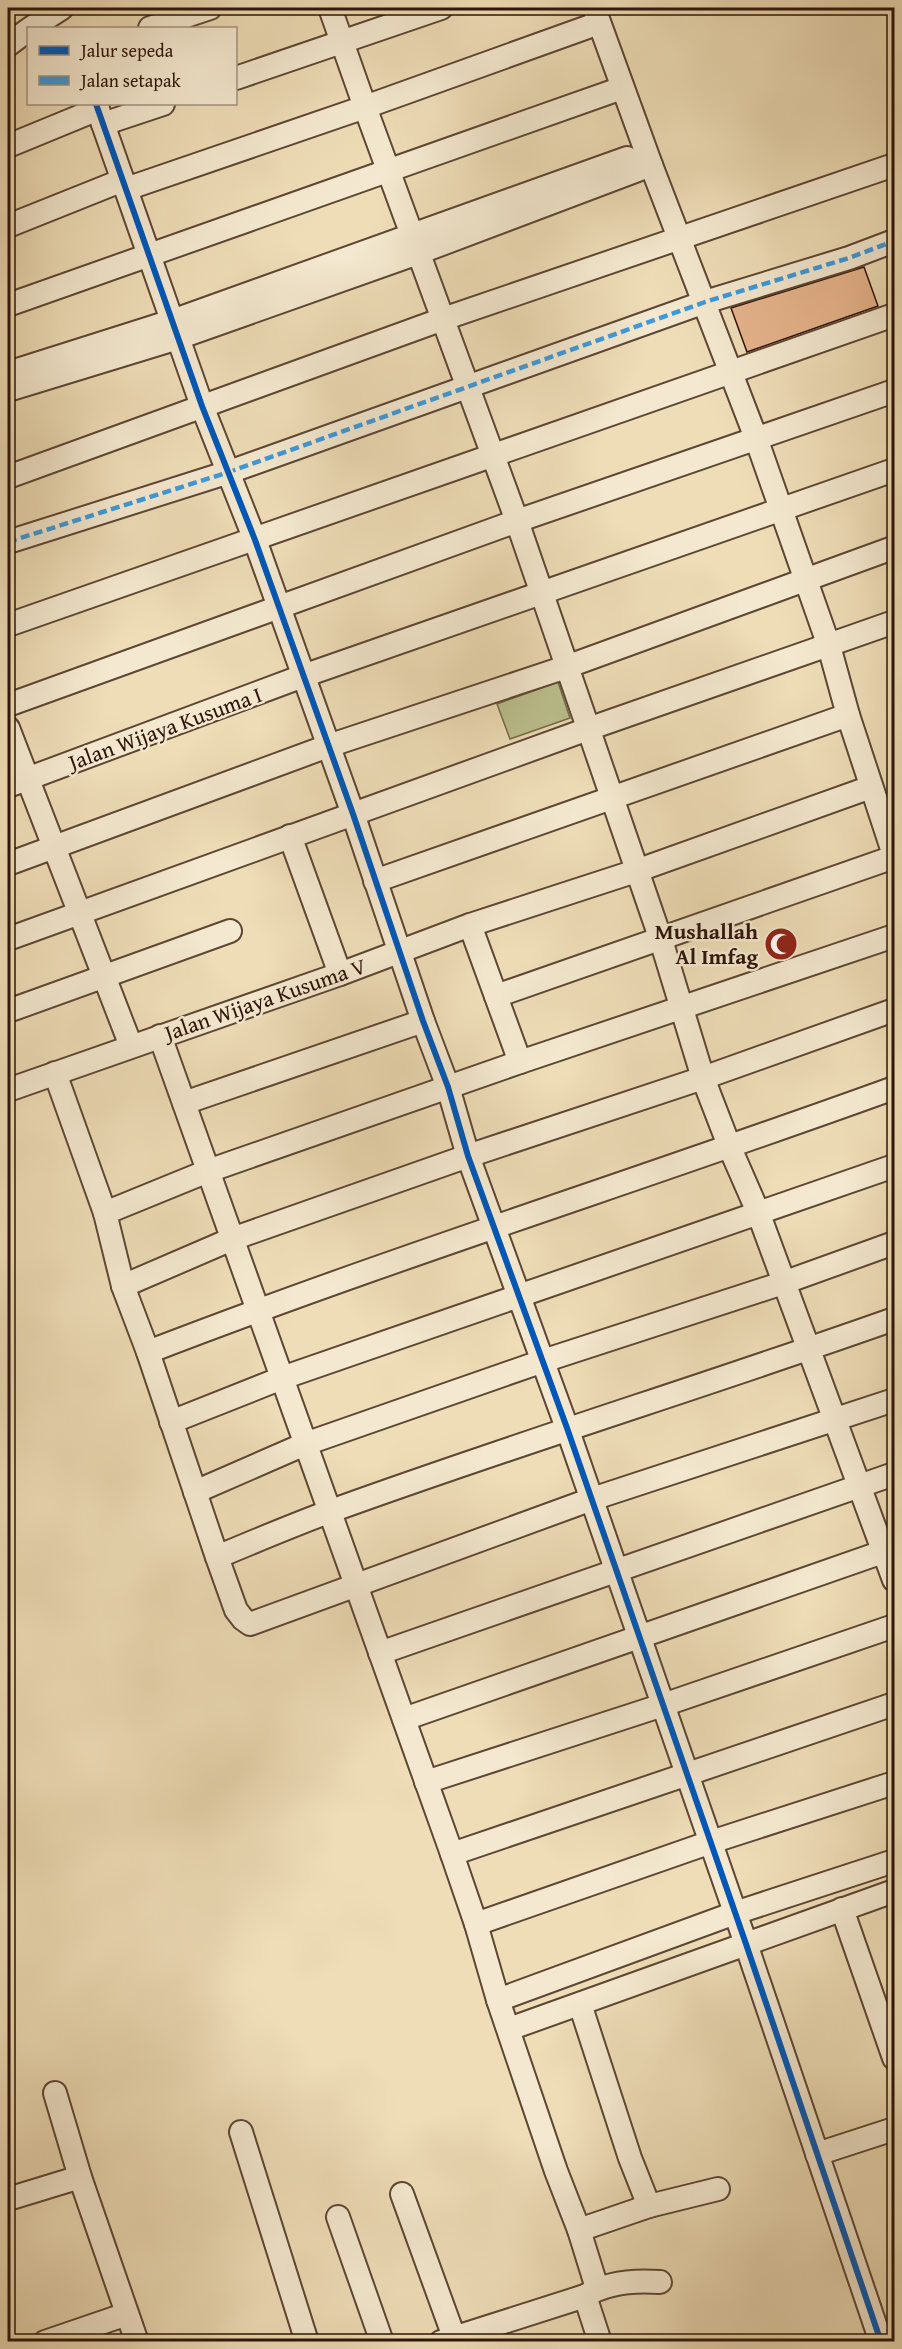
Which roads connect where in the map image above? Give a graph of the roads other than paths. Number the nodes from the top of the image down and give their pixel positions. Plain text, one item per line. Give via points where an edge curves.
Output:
1 (210, 8) edge
2 (330, 8) edge
3 (441, 8) edge
4 (597, 15) edge
5 (153, 27) edge
6 (27, 33) edge
7 (342, 42) junction
8 (8, 45) edge
9 (237, 78) edge
10 (622, 88) junction
11 (155, 105) edge
12 (364, 107) junction
13 (99, 112) edge
14 (8, 146) edge
15 (649, 158) junction
16 (894, 165) edge
17 (387, 170) junction
18 (124, 184) junction
19 (8, 226) edge
20 (681, 238) junction
21 (894, 241) edge
22 (415, 245) junction
23 (149, 253) junction
24 (705, 302) junction
25 (8, 305) edge
26 (894, 315) edge
27 (443, 319) junction
28 (175, 330) junction
29 (731, 371) junction
30 (8, 373) edge
31 (469, 387) junction
32 (8, 390) edge
33 (894, 391) edge
34 (202, 406) junction
35 (756, 438) junction
36 (493, 454) junction
37 (894, 470) edge
38 (229, 472) junction
39 (8, 477) edge
40 (781, 509) junction
41 (517, 521) junction
42 (255, 540) junction
43 (8, 542) edge
44 (890, 549) dead end
45 (805, 578) junction
46 (542, 595) junction
47 (278, 607) junction
48 (894, 622) edge
49 (8, 626) edge
50 (829, 646) junction
51 (566, 667) junction
52 (303, 676) junction
53 (8, 705) edge
54 (848, 715) junction
55 (8, 728) edge
56 (588, 729) junction
57 (328, 746) junction
58 (17, 783) edge
59 (871, 787) junction
60 (612, 798) junction
61 (353, 814) junction
62 (290, 836) junction
63 (53, 847) junction
64 (894, 856) edge
65 (8, 864) edge
66 (636, 871) junction
67 (375, 881) junction
68 (79, 913) junction
69 (470, 925) junction
70 (230, 932) dead end
71 (894, 936) edge
72 (8, 939) edge
73 (661, 940) junction
74 (399, 950) junction
75 (340, 974) junction
76 (104, 976) junction
77 (496, 996) junction
78 (680, 1008) junction
79 (894, 1010) edge
80 (8, 1011) edge
81 (423, 1022) junction
82 (159, 1036) junction
83 (131, 1046) junction
84 (520, 1062) junction
85 (55, 1073) junction
86 (704, 1078) junction
87 (448, 1087) junction
88 (894, 1089) edge
89 (8, 1090) edge
90 (184, 1103) junction
91 (730, 1148) junction
92 (468, 1156) junction
93 (894, 1166) edge
94 (208, 1171) junction
95 (758, 1212) junction
96 (105, 1213) junction
97 (494, 1227) junction
98 (232, 1239) junction
99 (894, 1243) edge
100 (783, 1283) junction
101 (123, 1286) junction
102 (519, 1295) junction
103 (257, 1310) junction
104 (894, 1319) edge
105 (808, 1350) junction
106 (148, 1352) junction
107 (543, 1361) junction
108 (282, 1378) junction
109 (894, 1401) edge
110 (835, 1421) junction
111 (171, 1422) junction
112 (567, 1428) junction
113 (305, 1444) junction
114 (894, 1474) edge
115 (858, 1485) junction
116 (195, 1492) junction
117 (591, 1499) junction
118 (329, 1512) junction
119 (889, 1550) edge
120 (218, 1557) junction
121 (617, 1571) junction
122 (894, 1580) edge
123 (355, 1587) junction
124 (894, 1626) edge
125 (640, 1638) junction
126 (380, 1653) junction
127 (894, 1704) edge
128 (663, 1705) junction
129 (404, 1719) junction
130 (686, 1773) junction
131 (426, 1782) junction
132 (894, 1783) edge
133 (711, 1842) junction
134 (452, 1854) junction
135 (894, 1861) edge
136 (894, 1891) edge
137 (842, 1909) junction
138 (735, 1913) junction
139 (476, 1924) junction
140 (746, 1944) junction
141 (498, 2000) junction
142 (580, 2004) junction
143 (509, 2029) junction
144 (894, 2058) edge
145 (55, 2093) dead end
146 (894, 2129) edge
147 (241, 2132) dead end
148 (817, 2154) junction
149 (81, 2176) junction
150 (718, 2189) dead end
151 (402, 2194) dead end
152 (8, 2199) edge
153 (649, 2206) junction
154 (338, 2217) dead end
155 (579, 2230) junction
156 (660, 2282) dead end
157 (591, 2292) junction
158 (127, 2314) junction
159 (447, 2339) edge
160 (45, 2342) edge
161 (137, 2342) edge
162 (307, 2342) edge
163 (382, 2342) edge
164 (600, 2342) edge
165 (881, 2342) edge

1 - 5 street
2 - 7 street
3 - 7 street
4 - 10 street
4 - 12 street
6 - 8 street
7 - 9 street
7 - 12 street
10 - 15 street
10 - 17 street
11 - 13 street
12 - 17 street
12 - 18 street
13 - 14 street
13 - 18 street
15 - 20 street
15 - 22 street
16 - 20 street
17 - 22 street
17 - 23 street
18 - 19 street
18 - 23 street
20 - 24 street
20 - 27 street
21 - 24 street
22 - 27 street
22 - 28 street
23 - 25 street
23 - 28 street
24 - 29 street
24 - 31 street
26 - 29 street
27 - 31 street
27 - 34 street
28 - 30 street
28 - 32 street
28 - 34 street
29 - 35 street
29 - 36 street
31 - 36 street
31 - 38 street
33 - 35 street
34 - 38 street
34 - 39 street
35 - 40 street
35 - 41 street
36 - 41 street
36 - 42 street
37 - 40 street, Jalan Wijaya Kusuma I
38 - 42 street
38 - 43 street
40 - 45 street
40 - 46 street, Jalan Wijaya Kusuma I
41 - 46 street
41 - 47 street
42 - 47 street
42 - 49 street
44 - 45 street
45 - 50 street
45 - 51 street
46 - 51 street
46 - 52 street, Jalan Wijaya Kusuma I
47 - 52 street
47 - 53 street
48 - 50 street
50 - 54 street
50 - 56 street
51 - 56 street
51 - 57 street
52 - 57 street
52 - 58 street, Jalan Wijaya Kusuma I
54 - 59 street
54 - 60 street
55 - 58 street
56 - 60 street
56 - 61 street
57 - 61 street
57 - 63 street
58 - 63 street
59 - 64 street
59 - 66 street, Jalan Wijaya Kusuma V
60 - 66 street
60 - 67 street
61 - 62 street
61 - 67 street
62 - 68 street
62 - 75 street
63 - 65 street
63 - 68 street
64 - 73 street
66 - 69 street, Jalan Wijaya Kusuma V
66 - 73 street
67 - 74 street
68 - 72 street
68 - 76 street
69 - 74 street, Jalan Wijaya Kusuma V
69 - 77 street
70 - 76 street
71 - 78 street
73 - 77 street
73 - 78 street
74 - 75 street, Jalan Wijaya Kusuma V
74 - 81 street
75 - 82 street, Jalan Wijaya Kusuma V
76 - 80 street
76 - 83 street
77 - 84 street
78 - 84 street
78 - 86 street
79 - 86 street
81 - 87 street
81 - 90 street
82 - 83 street, Jalan Wijaya Kusuma V
82 - 90 street
83 - 85 street, Jalan Wijaya Kusuma V
84 - 87 street
85 - 89 street, Jalan Wijaya Kusuma V
85 - 96 street
86 - 91 street
86 - 92 street
87 - 92 street
87 - 94 street
88 - 91 street
90 - 94 street
91 - 95 street
91 - 97 street
92 - 97 street
92 - 98 street
93 - 95 street
94 - 96 street
94 - 98 street
95 - 100 street
95 - 102 street
96 - 101 street
97 - 102 street
97 - 103 street
98 - 101 street
98 - 103 street
99 - 100 street
100 - 105 street
100 - 107 street
101 - 106 street
102 - 107 street
102 - 108 street
103 - 106 street
103 - 108 street
104 - 105 street
105 - 110 street
105 - 112 street
106 - 111 street
107 - 112 street
107 - 113 street
108 - 111 street
108 - 113 street
109 - 110 street
110 - 115 street
110 - 117 street
111 - 116 street
112 - 117 street
112 - 118 street
113 - 116 street
113 - 118 street
114 - 115 street
115 - 119 street
115 - 121 street
116 - 120 street
117 - 121 street
117 - 123 street
118 - 120 street
118 - 123 street
119 - 122 street
119 - 125 street
120 - 123 street via 236,1610 250,1624
121 - 125 street
121 - 126 street
123 - 126 street
124 - 128 street
125 - 128 street
125 - 129 street
126 - 129 street
127 - 130 street
128 - 130 street
128 - 131 street
129 - 131 street
130 - 133 street
130 - 134 street
131 - 134 street
132 - 133 street
133 - 138 street
133 - 139 street
134 - 139 street
135 - 138 street
136 - 137 street
137 - 140 street
137 - 144 street
138 - 140 street
138 - 141 street
139 - 141 street
140 - 142 street
140 - 148 street
141 - 143 street
142 - 143 street
142 - 153 street
143 - 155 street
145 - 149 street
146 - 148 street
147 - 162 street
148 - 165 street
149 - 152 street
149 - 158 street
150 - 153 street
151 - 159 street
153 - 155 street
154 - 163 street
155 - 157 street
156 - 157 street via 638,2281
157 - 159 street
157 - 164 street
158 - 160 street
158 - 161 street

